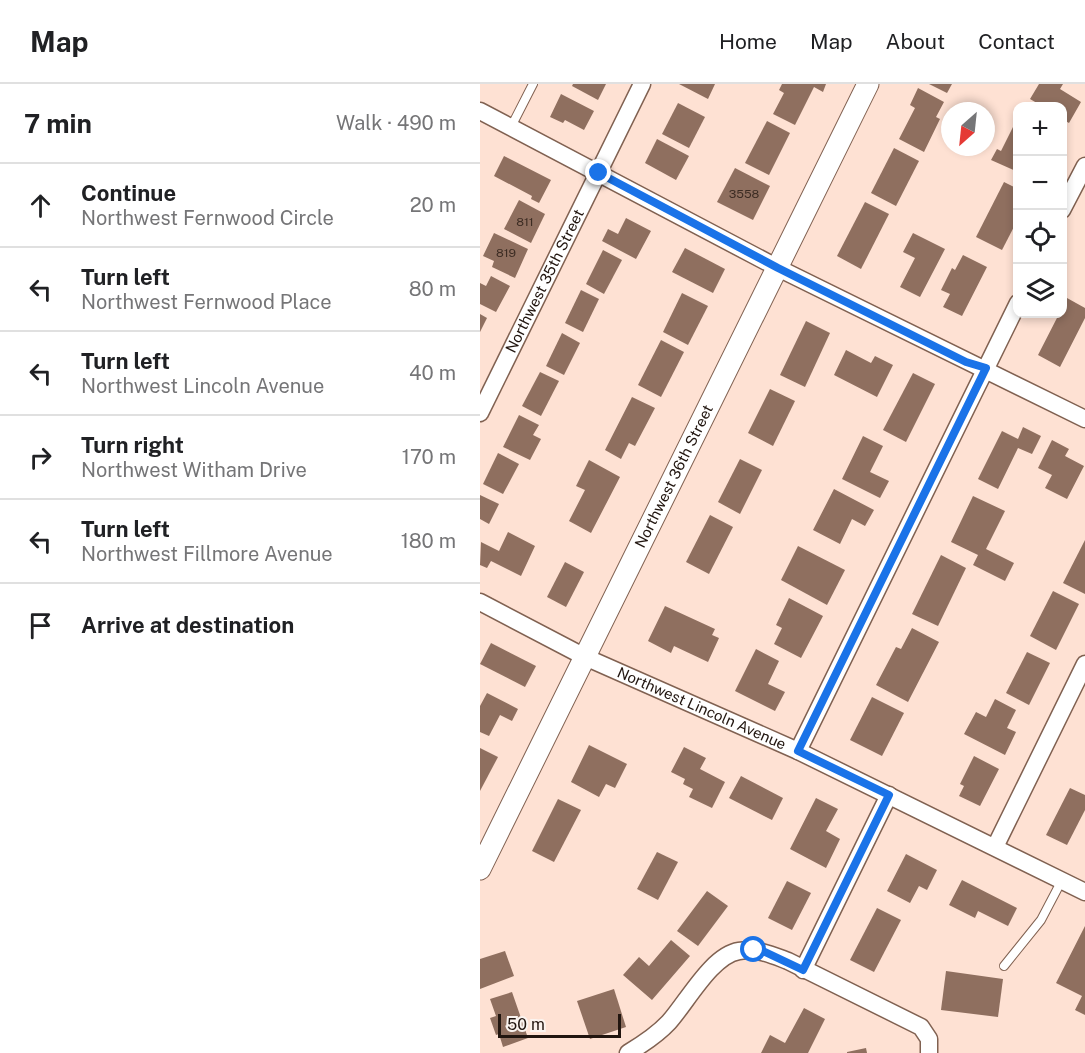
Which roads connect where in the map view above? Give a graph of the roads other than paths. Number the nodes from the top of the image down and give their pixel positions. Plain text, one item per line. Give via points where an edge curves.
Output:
1 (533, 84) edge
2 (642, 84) edge
3 (868, 84) edge
4 (480, 111) edge
5 (511, 127) junction
6 (1085, 166) edge
7 (599, 173) junction
8 (1067, 200) edge
9 (778, 268) junction
10 (1013, 311) edge
11 (986, 368) junction
12 (480, 413) edge
13 (1085, 419) edge
14 (480, 602) edge
15 (585, 657) junction
16 (1085, 665) edge
17 (798, 751) junction
18 (889, 795) junction
19 (995, 847) junction
20 (480, 869) edge
21 (1062, 880) junction
22 (1085, 892) edge
23 (1004, 966) dead end
24 (803, 970) junction
25 (628, 1053) edge
26 (930, 1053) edge

1 - 5 lane
2 - 7 street, Northwest 35th Street
3 - 9 street, Northwest 36th Street
4 - 5 street
5 - 7 street
6 - 8 street
7 - 9 street
7 - 12 street, Northwest 35th Street
9 - 11 street
9 - 15 street, Northwest 36th Street
10 - 11 street
11 - 13 street
11 - 17 street
14 - 15 street, Northwest Lincoln Avenue
15 - 17 street, Northwest Lincoln Avenue
15 - 20 street, Northwest 36th Street
16 - 19 street
17 - 18 street, Northwest Lincoln Avenue
18 - 19 street, Northwest Lincoln Avenue
18 - 24 street
19 - 21 street, Northwest Lincoln Avenue
21 - 22 street, Northwest Lincoln Avenue
21 - 23 lane via 1041,920
24 - 25 street via 765,952 737,951 728,955 715,964 667,1024
24 - 26 street via 921,1027 929,1039

